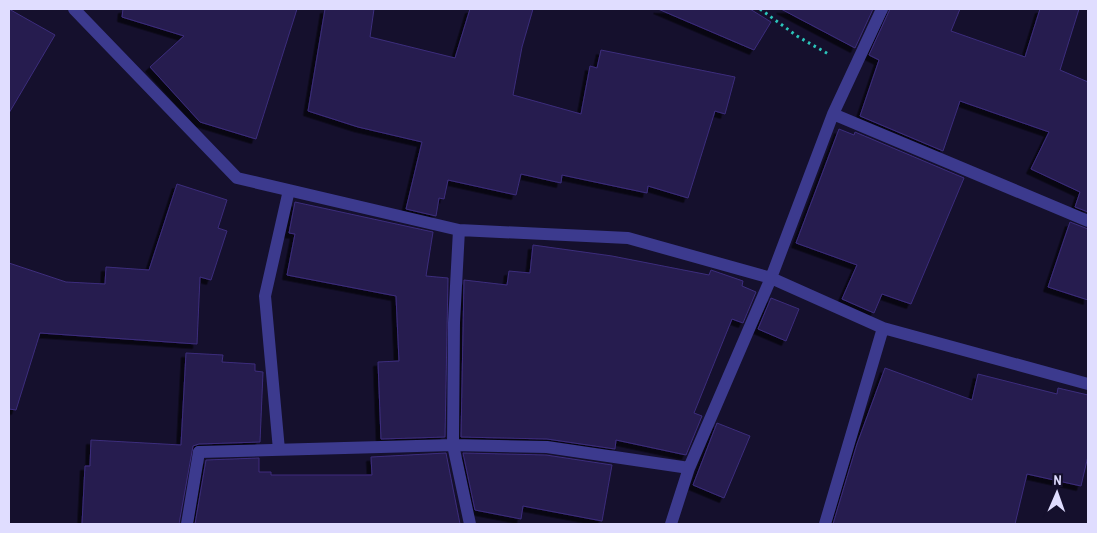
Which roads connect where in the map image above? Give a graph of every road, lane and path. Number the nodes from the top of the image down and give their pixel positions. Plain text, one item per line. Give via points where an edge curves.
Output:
1 (74, 9) edge
2 (760, 9) edge
3 (882, 9) edge
4 (854, 70) junction
5 (833, 114) junction
6 (289, 190) junction
7 (1088, 221) edge
8 (459, 230) junction
9 (771, 278) junction
10 (883, 328) junction
11 (1088, 384) edge
12 (453, 445) junction
13 (279, 450) junction
14 (690, 468) junction
15 (187, 524) edge
16 (470, 524) edge
17 (671, 524) edge
18 (825, 524) edge

1 - 6 street via 237,178
2 - 4 path via 797,36
3 - 4 street
4 - 5 street
5 - 7 street
5 - 9 street
6 - 8 street
6 - 13 street via 265,296
8 - 9 street via 628,238
8 - 12 street
9 - 10 street
9 - 14 street
10 - 11 street
10 - 18 street
12 - 13 street
12 - 14 street via 547,447
12 - 16 street
13 - 15 street via 199,452
14 - 17 street

